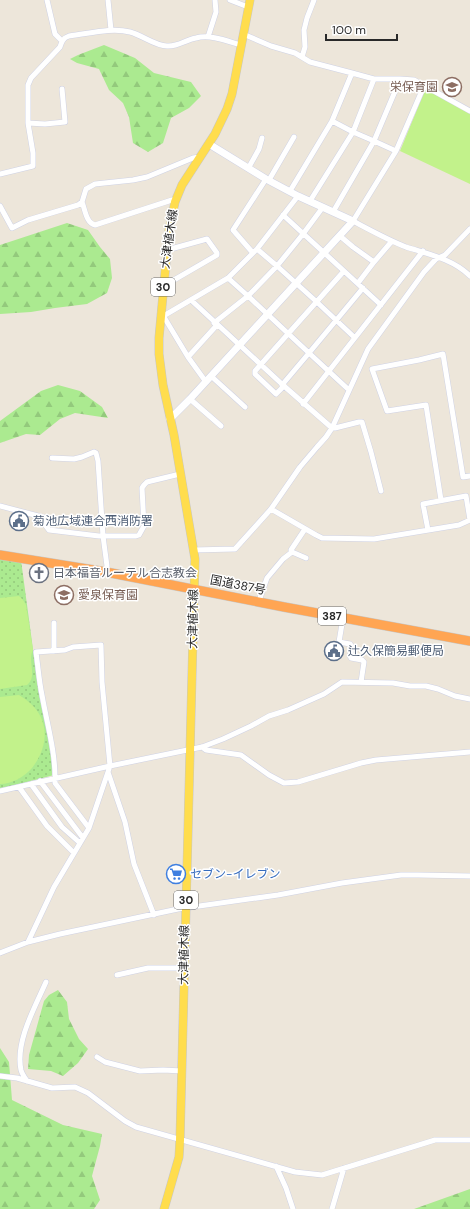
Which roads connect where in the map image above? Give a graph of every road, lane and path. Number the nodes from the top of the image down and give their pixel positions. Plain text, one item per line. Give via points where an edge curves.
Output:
1 (46, 0) edge
2 (108, 0) edge
3 (215, 0) edge
4 (230, 0) edge
5 (314, 0) edge
6 (249, 4) edge
7 (111, 30) junction
8 (243, 34) junction
9 (208, 37) junction
10 (62, 41) junction
11 (241, 45) junction
12 (302, 57) junction
13 (352, 73) junction
14 (374, 79) junction
15 (400, 79) junction
16 (424, 86) junction
17 (62, 89) dead end
18 (470, 111) edge
19 (332, 121) junction
20 (28, 123) junction
21 (353, 132) junction
22 (294, 137) dead end
23 (262, 138) dead end
24 (374, 141) junction
25 (209, 144) junction
26 (396, 151) junction
27 (200, 158) junction
28 (249, 167) junction
29 (0, 174) edge
30 (267, 179) junction
31 (290, 191) junction
32 (298, 196) junction
33 (176, 200) junction
34 (82, 202) junction
35 (310, 202) junction
36 (0, 206) edge
37 (323, 207) junction
38 (333, 212) junction
39 (283, 215) junction
40 (353, 221) junction
41 (470, 229) edge
42 (303, 234) junction
43 (340, 236) junction
44 (392, 241) junction
45 (257, 249) junction
46 (167, 250) junction
47 (423, 251) junction
48 (253, 253) junction
49 (324, 253) junction
50 (440, 257) junction
51 (374, 262) junction
52 (276, 266) junction
53 (344, 271) junction
54 (470, 276) edge
55 (228, 278) junction
56 (296, 283) junction
57 (358, 283) junction
58 (163, 285) junction
59 (363, 288) junction
60 (248, 296) junction
61 (191, 300) junction
62 (317, 302) junction
63 (381, 305) junction
64 (268, 314) junction
65 (162, 317) junction
66 (336, 320) junction
67 (216, 324) junction
68 (289, 334) junction
69 (354, 337) junction
70 (239, 345) junction
71 (309, 353) junction
72 (188, 357) junction
73 (261, 365) junction
74 (329, 372) junction
75 (211, 376) junction
76 (206, 382) junction
77 (283, 386) junction
78 (349, 390) junction
79 (190, 399) junction
80 (303, 404) junction
81 (245, 408) dead end
82 (170, 419) junction
83 (221, 426) dead end
84 (332, 428) junction
85 (52, 458) dead end
86 (180, 474) junction
87 (470, 476) edge
88 (381, 491) dead end
89 (441, 500) junction
90 (0, 506) edge
91 (271, 509) junction
92 (470, 520) edge
93 (305, 529) junction
94 (428, 530) junction
95 (103, 536) junction
96 (193, 550) junction
97 (292, 552) junction
98 (0, 555) edge
99 (306, 558) dead end
100 (106, 572) junction
101 (194, 588) junction
102 (259, 602) junction
103 (343, 618) junction
104 (55, 624) dead end
105 (470, 641) edge
106 (55, 650) junction
107 (361, 682) junction
108 (470, 699) edge
109 (202, 747) junction
110 (190, 750) junction
111 (470, 752) edge
112 (110, 766) junction
113 (108, 772) junction
114 (55, 778) junction
115 (40, 782) junction
116 (31, 784) junction
117 (19, 787) junction
118 (0, 791) edge
119 (89, 828) junction
120 (81, 840) junction
121 (74, 853) junction
122 (470, 876) edge
123 (186, 908) junction
124 (154, 915) junction
125 (28, 942) junction
126 (0, 953) edge
127 (184, 968) junction
128 (117, 975) dead end
129 (46, 982) dead end
130 (97, 1057) dead end
131 (182, 1071) junction
132 (0, 1076) edge
133 (27, 1081) junction
134 (180, 1140) junction
135 (470, 1140) edge
136 (276, 1166) junction
137 (344, 1168) junction
138 (164, 1209) edge
139 (293, 1209) edge
140 (332, 1209) edge

1 - 10 street via 55,34
2 - 7 street
3 - 9 street via 216,12
4 - 6 street
5 - 12 street via 304,30 305,48
6 - 8 main road, 大津植木線 / 30
7 - 9 street via 139,34 164,46 180,45 197,37
7 - 10 street via 69,36
8 - 11 main road, 大津植木線 / 30
8 - 12 street
9 - 11 street
10 - 20 street via 60,47 31,78 28,89
11 - 25 main road, 大津植木線 / 30 via 232,94 221,124
12 - 13 street via 310,62
13 - 14 street
13 - 19 street
14 - 15 street
14 - 21 street
15 - 16 street via 414,80
15 - 24 street
16 - 18 street
16 - 26 street
17 - 20 street via 65,122
19 - 21 street
19 - 31 street
20 - 29 street via 33,166
21 - 24 street
21 - 35 street
22 - 30 street
23 - 28 street
24 - 26 street
24 - 38 street
25 - 27 main road, 大津植木線 / 30
25 - 28 street
26 - 40 street
27 - 33 main road, 大津植木線 / 30 via 182,185
27 - 34 street via 193,158 148,177 95,184 86,189
28 - 30 street
30 - 31 street
30 - 48 street via 233,230
31 - 32 street
32 - 35 street
32 - 39 street
33 - 34 street via 95,225 89,221
33 - 46 main road, 大津植木線 / 30
34 - 36 street via 12,228
35 - 37 street
37 - 38 street
37 - 42 street
38 - 40 street
39 - 42 street
39 - 45 street
40 - 43 street
40 - 44 street
41 - 50 street
42 - 49 street
42 - 52 street
43 - 49 street
43 - 51 street
44 - 47 street
44 - 51 street
45 - 48 street
45 - 52 street
46 - 58 main road, 大津植木線 / 30
46 - 58 street via 207,238 217,253
47 - 50 street
47 - 63 street
48 - 55 street
49 - 53 street
49 - 56 street
50 - 54 street
50 - 78 street via 424,272 368,349
51 - 57 street
52 - 56 street
52 - 60 street
53 - 57 street
53 - 62 street
55 - 60 street
55 - 61 street
56 - 62 street
56 - 64 street
57 - 59 street
58 - 65 main road, 大津植木線 / 30
59 - 63 street
59 - 66 street
60 - 64 street
60 - 67 street
61 - 65 street
61 - 67 street
62 - 66 street
62 - 68 street
63 - 69 street
64 - 68 street
64 - 70 street
65 - 72 street
65 - 82 main road, 大津植木線 / 30 via 158,354
66 - 69 street
66 - 71 street
67 - 70 street
67 - 72 street
68 - 71 street
68 - 73 street
69 - 74 street
70 - 73 street
70 - 75 street
71 - 74 street
71 - 77 street
72 - 76 street
73 - 77 street
73 - 77 street via 255,374 276,394
74 - 78 street
74 - 80 street
75 - 76 street
75 - 81 street
76 - 79 street
77 - 80 street
78 - 84 street
79 - 82 street
79 - 83 street
80 - 84 street
82 - 86 main road, 大津植木線 / 30
84 - 88 street via 362,422
84 - 91 street via 300,467
85 - 95 street via 74,459 96,453
86 - 95 street via 144,485 144,526 139,535
86 - 96 main road, 大津植木線 / 30
87 - 89 street via 463,477 443,354 372,369 387,410 426,406
89 - 92 street via 466,496
89 - 94 street via 423,504
90 - 95 street via 46,518 49,530
91 - 93 street
91 - 96 street via 235,549
92 - 94 street via 459,525
93 - 94 street via 322,538 355,539 374,539
93 - 97 street
95 - 100 street
96 - 101 main road, 大津植木線 / 30
97 - 99 street
97 - 102 street via 267,578
98 - 100 highway, 国道387号 / 387
100 - 101 highway, 国道387号 / 387
101 - 102 highway, 国道387号 / 387
101 - 110 main road, 大津植木線 / 30
102 - 103 highway, 国道387号 / 387
103 - 105 highway, 国道387号 / 387
103 - 107 street via 339,642 350,644 351,658 364,662
104 - 106 street
106 - 112 street via 101,645
106 - 114 street via 36,652
107 - 108 street via 426,686
107 - 109 street via 342,682 324,694
109 - 110 street
109 - 111 street via 206,750 241,755 269,775 284,782 298,782 376,760
110 - 112 street
110 - 123 main road, 大津植木線 / 30
112 - 113 street
112 - 114 street
113 - 119 street
113 - 124 street via 125,822 134,864
114 - 115 street
114 - 119 street via 55,783
115 - 116 street
115 - 120 street
116 - 117 street
116 - 120 street via 62,827
117 - 118 street
117 - 121 street via 47,826
119 - 120 street
120 - 121 street
121 - 125 street via 54,887
122 - 123 street via 394,876
123 - 124 street
123 - 127 main road, 大津植木線 / 30
124 - 125 street
125 - 126 street
127 - 128 street via 148,968
127 - 131 main road, 大津植木線 / 30
129 - 133 street via 21,1049 21,1072
130 - 131 street via 105,1062 140,1072
131 - 134 main road, 大津植木線 / 30
132 - 133 street
133 - 134 street via 52,1088 75,1087 88,1093 136,1127
134 - 136 street
134 - 138 main road, 大津植木線 / 30 via 179,1157
135 - 137 street via 435,1140
136 - 137 street via 295,1172 322,1175
136 - 139 street
137 - 140 street

